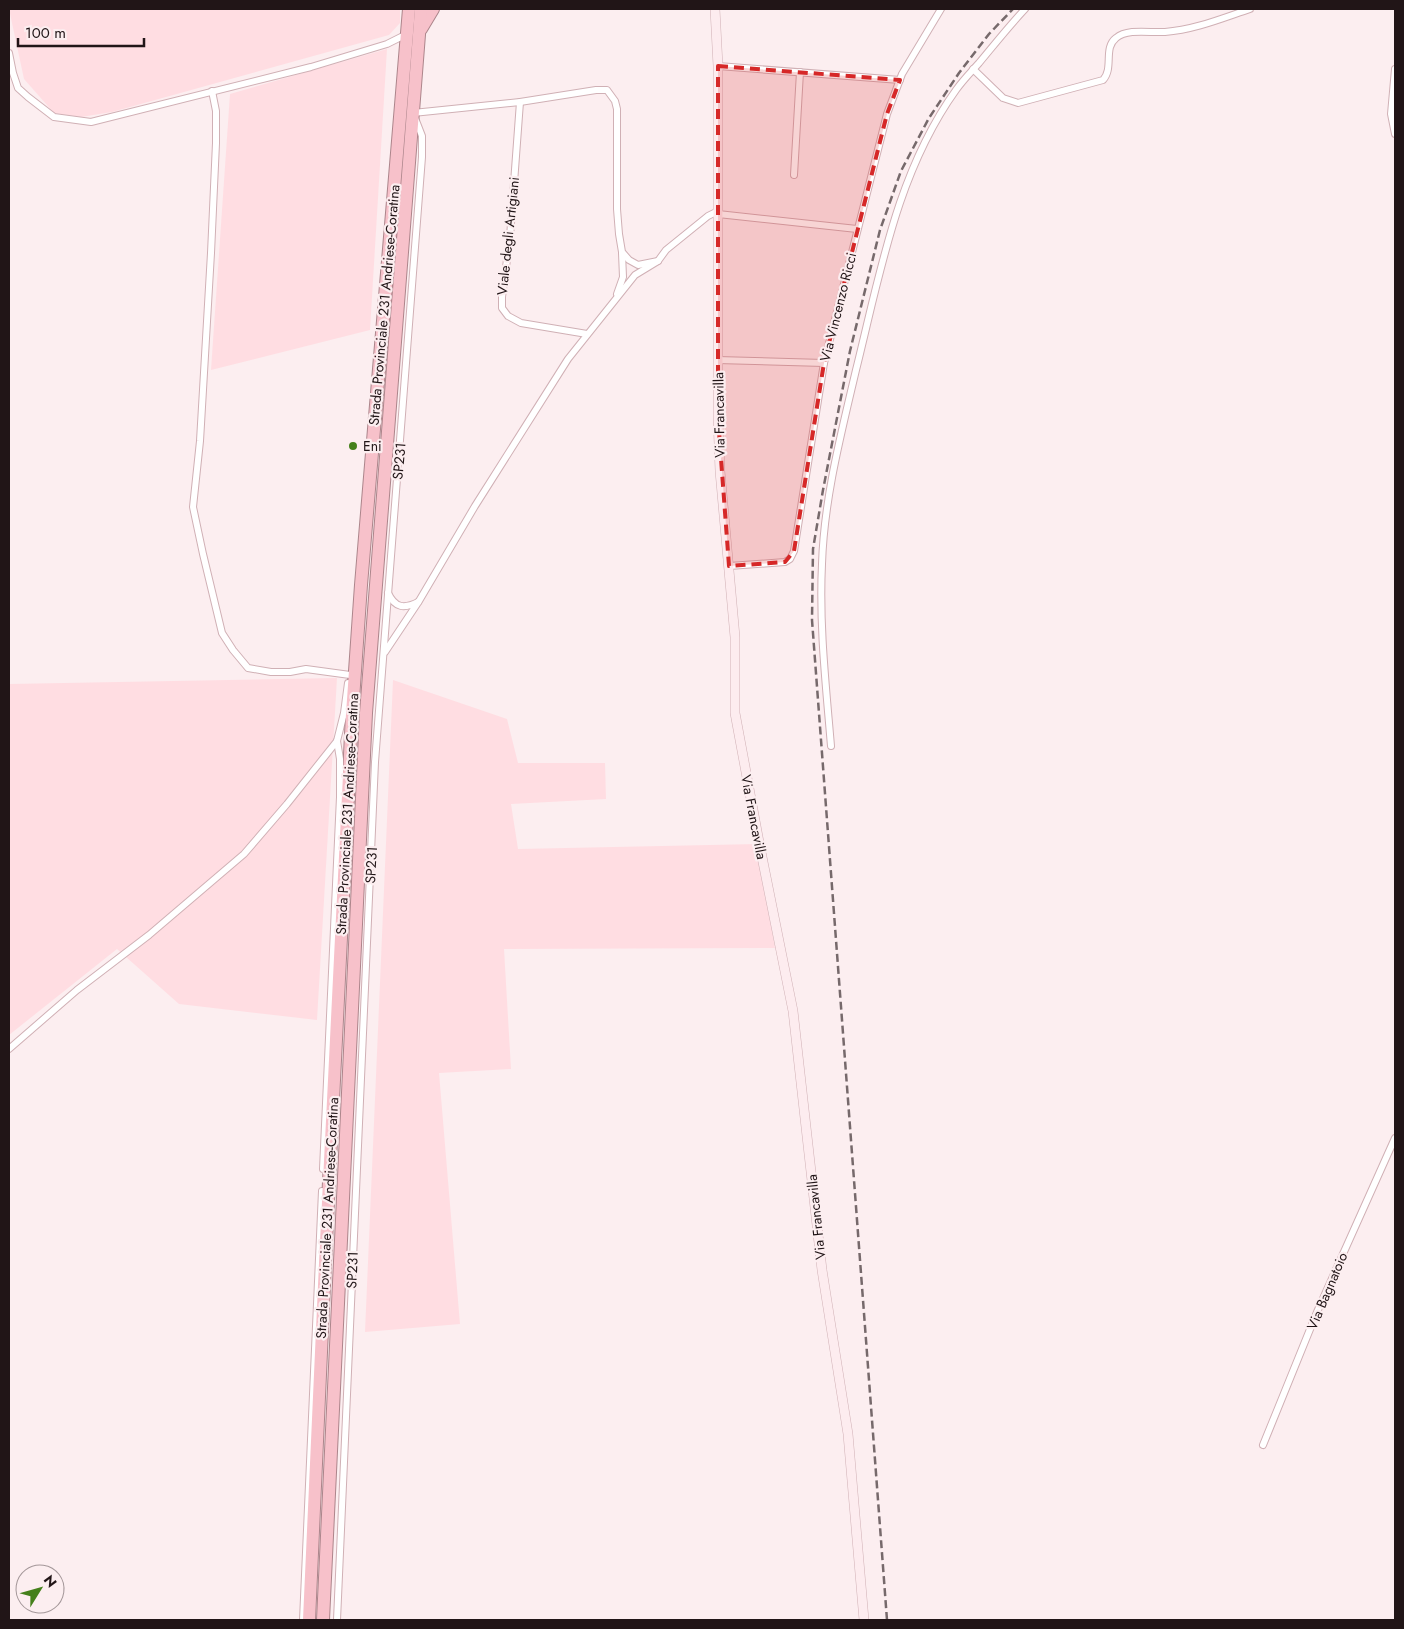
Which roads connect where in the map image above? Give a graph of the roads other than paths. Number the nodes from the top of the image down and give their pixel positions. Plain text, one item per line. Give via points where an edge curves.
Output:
1 (409, 9) edge
2 (421, 9) edge
3 (432, 9) edge
4 (715, 9) edge
5 (941, 9) edge
6 (1025, 9) edge
7 (1250, 9) edge
8 (413, 34) junction
9 (9, 53) edge
10 (718, 66) junction
11 (973, 69) junction
12 (1395, 69) edge
13 (800, 72) junction
14 (900, 80) junction
15 (212, 91) junction
16 (520, 102) junction
17 (413, 113) junction
18 (1395, 134) edge
19 (794, 175) dead end
20 (718, 213) junction
21 (857, 229) junction
22 (622, 252) junction
23 (658, 261) junction
24 (615, 299) junction
25 (587, 334) junction
26 (717, 360) junction
27 (824, 363) junction
28 (730, 566) junction
29 (388, 592) junction
30 (419, 601) junction
31 (359, 614) junction
32 (384, 652) junction
33 (350, 674) junction
34 (336, 741) junction
35 (831, 746) dead end
36 (9, 1049) edge
37 (1395, 1138) edge
38 (1262, 1445) dead end
39 (303, 1620) edge
40 (309, 1620) edge
41 (323, 1620) edge
42 (337, 1620) edge
43 (864, 1620) edge

1 - 8 highway, Strada Provinciale 231 Andriese-Coratina / SP231
2 - 8 highway, Strada Provinciale 231 Andriese-Coratina / SP231
3 - 8 highway
4 - 10 street, Via Francavilla
5 - 14 street, Via Vincenzo Ricci
6 - 11 street
7 - 11 street via 1206,24 1166,32 1123,34 1112,42 1109,72 1103,80 1018,103 1004,98
8 - 15 street via 320,64
8 - 17 highway, Strada Provinciale 231 Andriese-Coratina / SP231
8 - 31 highway, Strada Provinciale 231 Andriese-Coratina / SP231
9 - 15 street via 18,88 54,117 91,122
10 - 13 street
10 - 20 street, Via Francavilla
11 - 35 street via 955,90 926,141 897,208 841,437 825,522 822,565
12 - 18 street via 1391,114
13 - 14 street
13 - 19 street
14 - 21 street, Via Vincenzo Ricci
15 - 33 street via 216,111 212,235 193,507 203,554 222,634 248,668 271,672 306,669
16 - 17 street
16 - 22 street via 596,90 607,90 615,101
16 - 25 street, Viale degli Artigiani via 502,308 508,316 521,323
17 - 29 street, SP231 via 422,136 422,157
17 - 41 highway, Strada Provinciale 231 Andriese-Coratina / SP231 via 366,713
20 - 21 street
20 - 23 street via 708,216 666,250
20 - 26 street, Via Francavilla
21 - 27 street, Via Vincenzo Ricci
22 - 23 street via 638,266
22 - 24 street via 623,276
23 - 24 street via 635,275
24 - 25 street
25 - 30 street via 529,419
26 - 27 street
26 - 28 street, Via Francavilla via 720,471
27 - 28 street, Via Vincenzo Ricci via 794,551 785,562
28 - 43 street, Via Francavilla via 736,637 735,713 793,1011 822,1270 848,1434
29 - 30 street via 392,602 399,605 408,607
29 - 32 street, SP231
30 - 32 street
31 - 33 street
31 - 40 highway, Strada Provinciale 231 Andriese-Coratina / SP231 via 344,850
32 - 42 street, SP231 via 376,762
33 - 34 street
34 - 36 street via 244,854
34 - 39 street via 340,758 340,797
37 - 38 street, Via Bagnatoio

